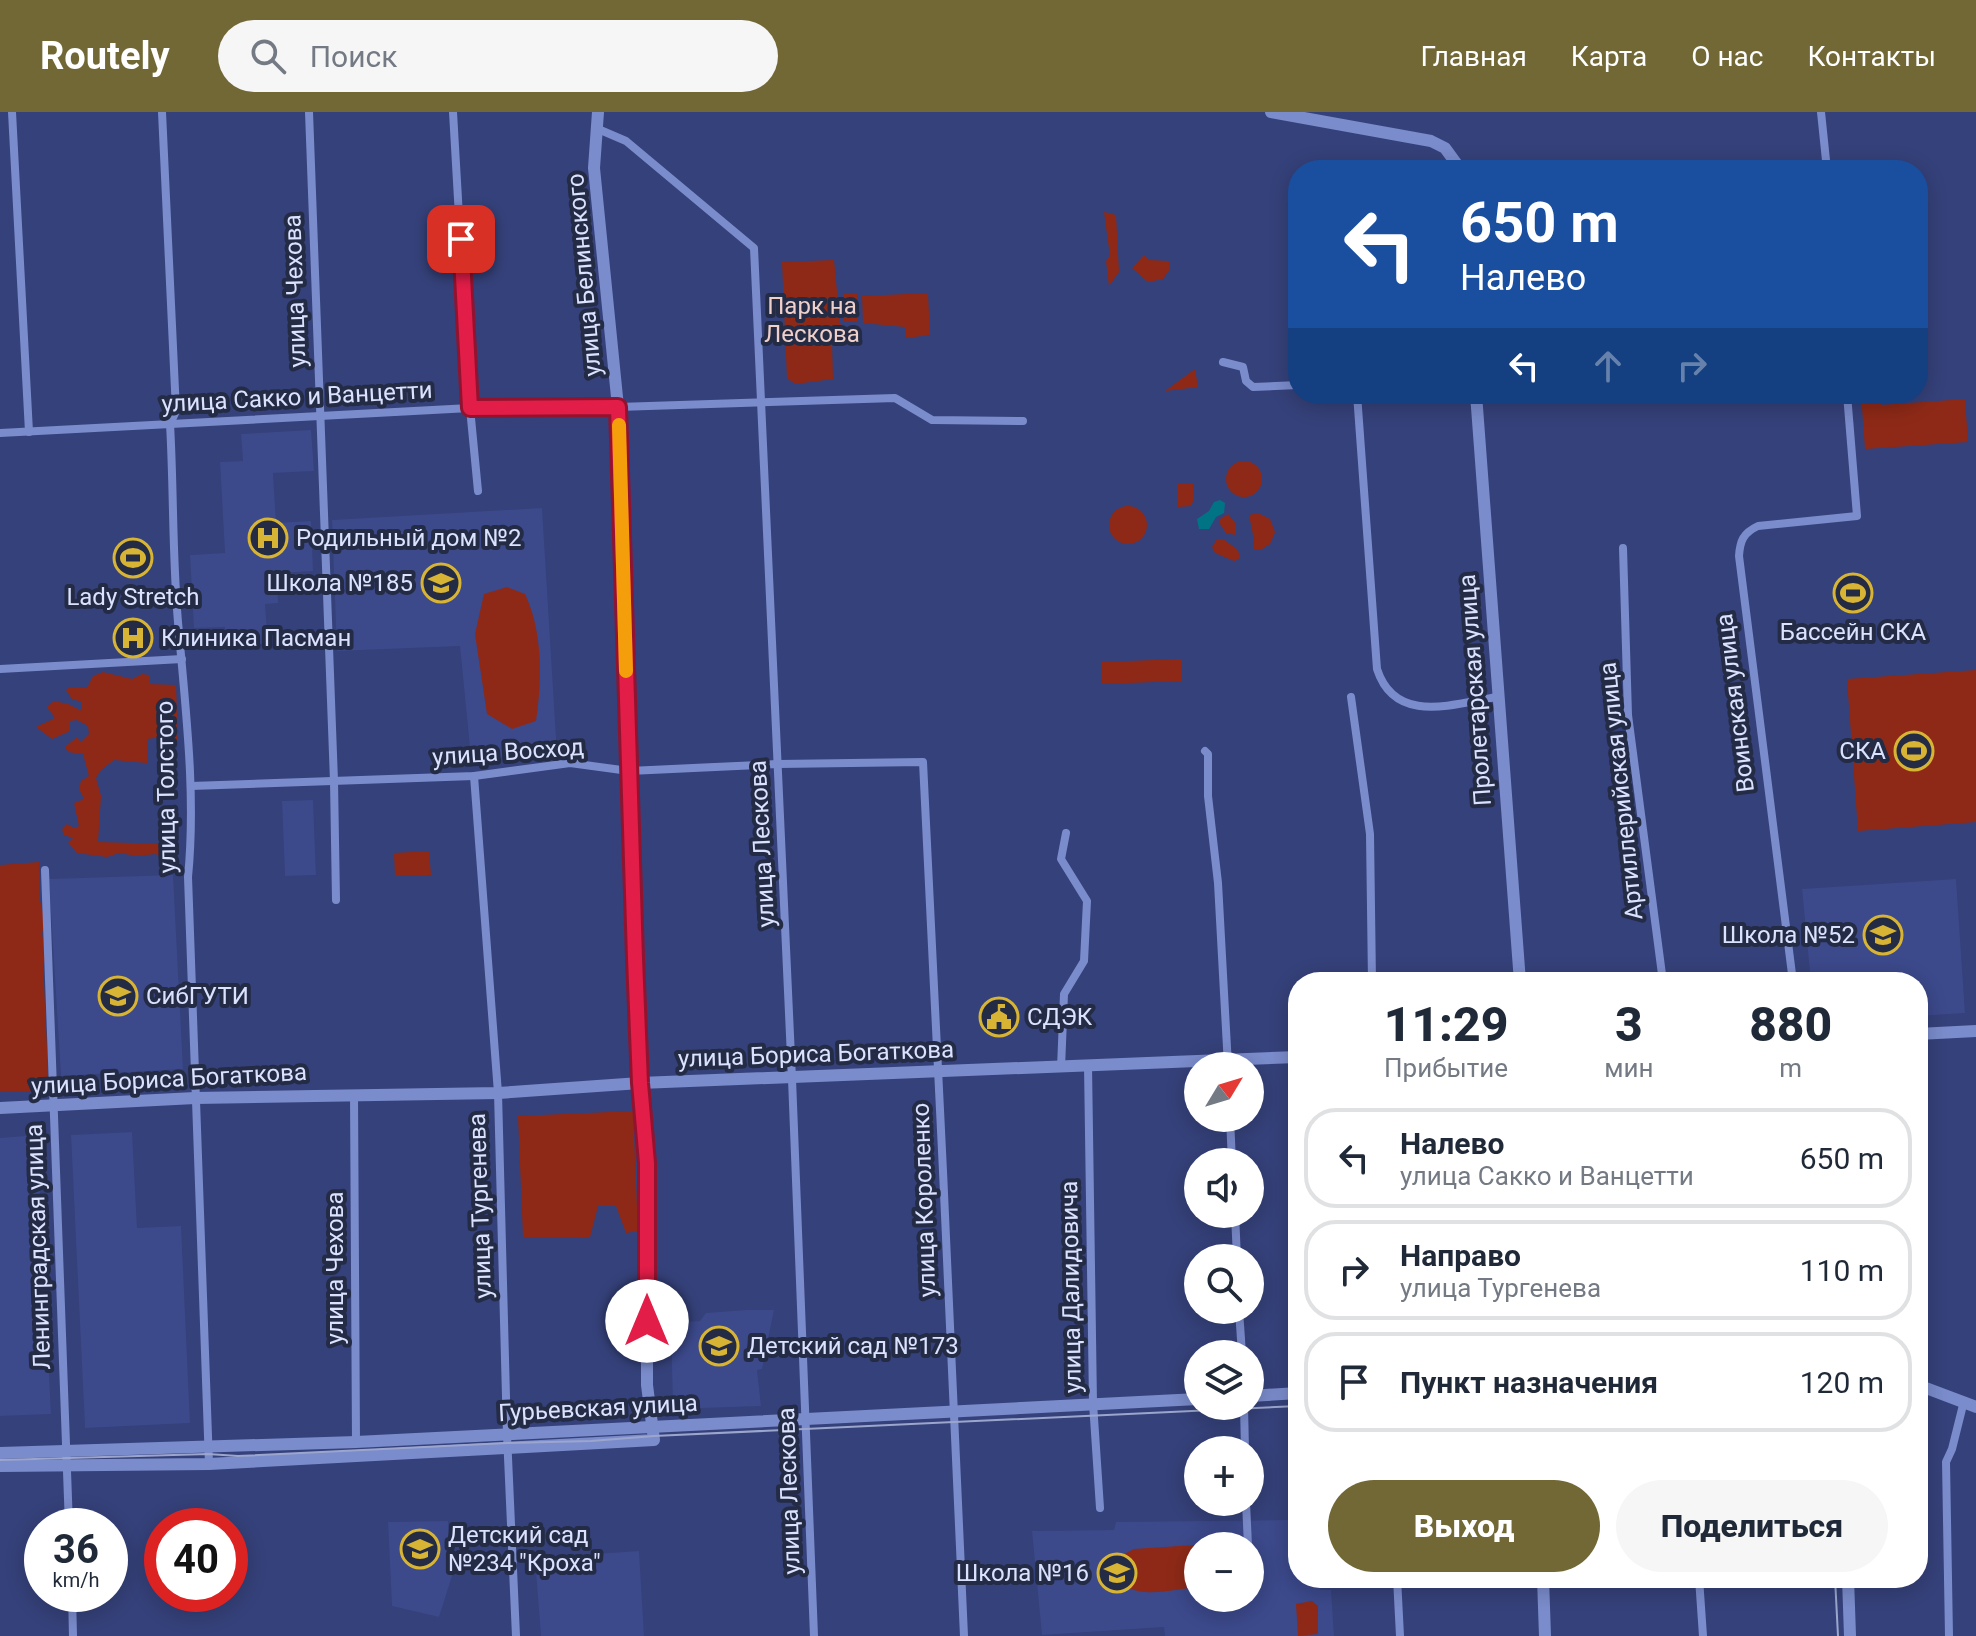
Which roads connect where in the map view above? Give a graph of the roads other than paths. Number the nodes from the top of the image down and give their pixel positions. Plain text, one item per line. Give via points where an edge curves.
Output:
1 (12, 112) edge
2 (162, 112) edge
3 (309, 112) edge
4 (453, 112) edge
5 (598, 112) edge
6 (1271, 112) edge
7 (1821, 112) edge
8 (598, 129) junction
9 (1454, 160) edge
10 (1826, 160) edge
11 (1223, 362) dead end
12 (1288, 385) edge
13 (762, 402) junction
14 (1358, 404) edge
15 (1477, 404) edge
16 (1848, 404) edge
17 (618, 407) junction
18 (470, 408) junction
19 (319, 414) junction
20 (1023, 421) dead end
21 (170, 424) junction
22 (29, 432) junction
23 (0, 433) edge
24 (478, 491) dead end
25 (1623, 548) dead end
26 (182, 659) junction
27 (0, 669) edge
28 (1351, 697) dead end
29 (1497, 697) junction
30 (1205, 751) dead end
31 (923, 762) joint
32 (778, 764) junction
33 (629, 771) junction
34 (474, 776) junction
35 (334, 781) junction
36 (191, 786) junction
37 (1066, 833) dead end
38 (45, 870) dead end
39 (336, 900) dead end
40 (1372, 972) edge
41 (1519, 972) edge
42 (1662, 972) edge
43 (1792, 972) edge
44 (1976, 1031) edge
45 (1928, 1033) edge
46 (1226, 1052) edge
47 (1288, 1058) edge
48 (1264, 1060) edge
49 (1184, 1064) edge
50 (1088, 1065) junction
51 (1061, 1068) junction
52 (940, 1071) junction
53 (792, 1079) junction
54 (640, 1083) junction
55 (498, 1093) junction
56 (354, 1094) junction
57 (195, 1098) junction
58 (0, 1108) edge
59 (53, 1108) junction
60 (1928, 1389) edge
61 (1288, 1394) edge
62 (1264, 1395) edge
63 (1184, 1400) edge
64 (1093, 1403) junction
65 (1970, 1404) edge
66 (952, 1411) junction
67 (806, 1420) junction
68 (653, 1426) junction
69 (654, 1440) joint
70 (507, 1441) junction
71 (356, 1442) junction
72 (208, 1448) junction
73 (66, 1451) junction
74 (0, 1453) edge
75 (209, 1464) junction
76 (67, 1465) junction
77 (0, 1466) edge
78 (68, 1508) edge
79 (1100, 1508) dead end
80 (1398, 1588) edge
81 (1543, 1588) edge
82 (1700, 1588) edge
83 (1848, 1588) edge
84 (72, 1612) edge
85 (73, 1636) edge
86 (516, 1636) edge
87 (814, 1636) edge
88 (964, 1636) edge
89 (1400, 1636) edge
90 (1545, 1636) edge
91 (1703, 1636) edge
92 (1850, 1636) edge
93 (1949, 1636) edge

1 - 22 street
2 - 21 street, улица Толстого via 176,411
3 - 19 street, улица Чехова
4 - 18 street
5 - 8 street, улица Белинского
6 - 9 street via 1431,141
7 - 10 street
8 - 13 street, улица Лескова via 626,141 754,248
8 - 17 street, улица Белинского via 594,168
11 - 12 street via 1243,367 1253,387
13 - 17 street, улица Сакко и Ванцетти
13 - 20 street, улица Сакко и Ванцетти via 895,398 932,420
13 - 32 street, улица Лескова
14 - 29 street via 1382,685 1405,704 1436,707
15 - 29 street, Пролетарская улица
16 - 43 street, Воинская улица via 1857,516 1758,526 1740,542
17 - 18 street, улица Сакко и Ванцетти
17 - 33 street, улица Белинского
18 - 19 street, улица Сакко и Ванцетти
18 - 24 street
19 - 21 street, улица Сакко и Ванцетти
19 - 35 street, улица Чехова
21 - 22 street, улица Сакко и Ванцетти
21 - 26 street, улица Толстого
22 - 23 street, улица Сакко и Ванцетти
25 - 42 street, Артиллерийская улица via 1628,715
26 - 27 street
26 - 36 street, улица Толстого
28 - 40 street via 1370,834
29 - 41 street, Пролетарская улица
30 - 46 street
31 - 32 street, улица Восход
31 - 52 street, улица Короленко
32 - 33 street, улица Восход
32 - 53 street, улица Лескова
33 - 34 street, улица Восход via 570,763
33 - 54 street, улица Белинского
34 - 35 street, улица Восход
34 - 55 street, улица Тургенева
35 - 36 street, улица Восход
35 - 39 street, улица Чехова
36 - 57 street, улица Толстого via 188,877
37 - 51 street via 1061,859 1087,901 1084,961 1064,994
38 - 59 street, Ленинградская улица
44 - 45 street
47 - 48 street, улица Бориса Богаткова
49 - 50 street, улица Бориса Богаткова
50 - 51 street, улица Бориса Богаткова
50 - 64 street, улица Далидовича
51 - 52 street, улица Бориса Богаткова
52 - 53 street, улица Бориса Богаткова
52 - 66 street, улица Короленко
53 - 54 street, улица Бориса Богаткова
53 - 67 street, улица Лескова
54 - 55 street, улица Бориса Богаткова
54 - 68 street, улица Белинского via 647,1163 647,1385
55 - 56 street, улица Бориса Богаткова
55 - 70 street, улица Тургенева
56 - 57 street, улица Бориса Богаткова
56 - 71 street, улица Чехова
57 - 59 street, улица Бориса Богаткова
57 - 72 street, улица Толстого
58 - 59 street, улица Бориса Богаткова
59 - 73 street, Ленинградская улица
60 - 65 street
61 - 62 street
63 - 64 street, Гурьевская улица
64 - 66 street, Гурьевская улица
64 - 79 street, улица Далидовича
65 - 93 street via 1946,1462
66 - 67 street, Гурьевская улица
66 - 88 street, улица Короленко
67 - 68 street, Гурьевская улица
67 - 87 street, улица Лескова
68 - 69 street, улица Белинского
68 - 70 street, Гурьевская улица
69 - 70 street, Гурьевская улица
70 - 71 street, Гурьевская улица
70 - 75 street, Гурьевская улица
70 - 86 street, улица Тургенева
71 - 72 street, Гурьевская улица
72 - 73 street, Гурьевская улица
72 - 75 street, улица Толстого
73 - 74 street, Гурьевская улица
73 - 76 street, Ленинградская улица
75 - 76 street, Гурьевская улица
76 - 77 street, Гурьевская улица
76 - 78 street, Ленинградская улица
80 - 89 street
81 - 90 street
82 - 91 street
83 - 92 street
84 - 85 street

